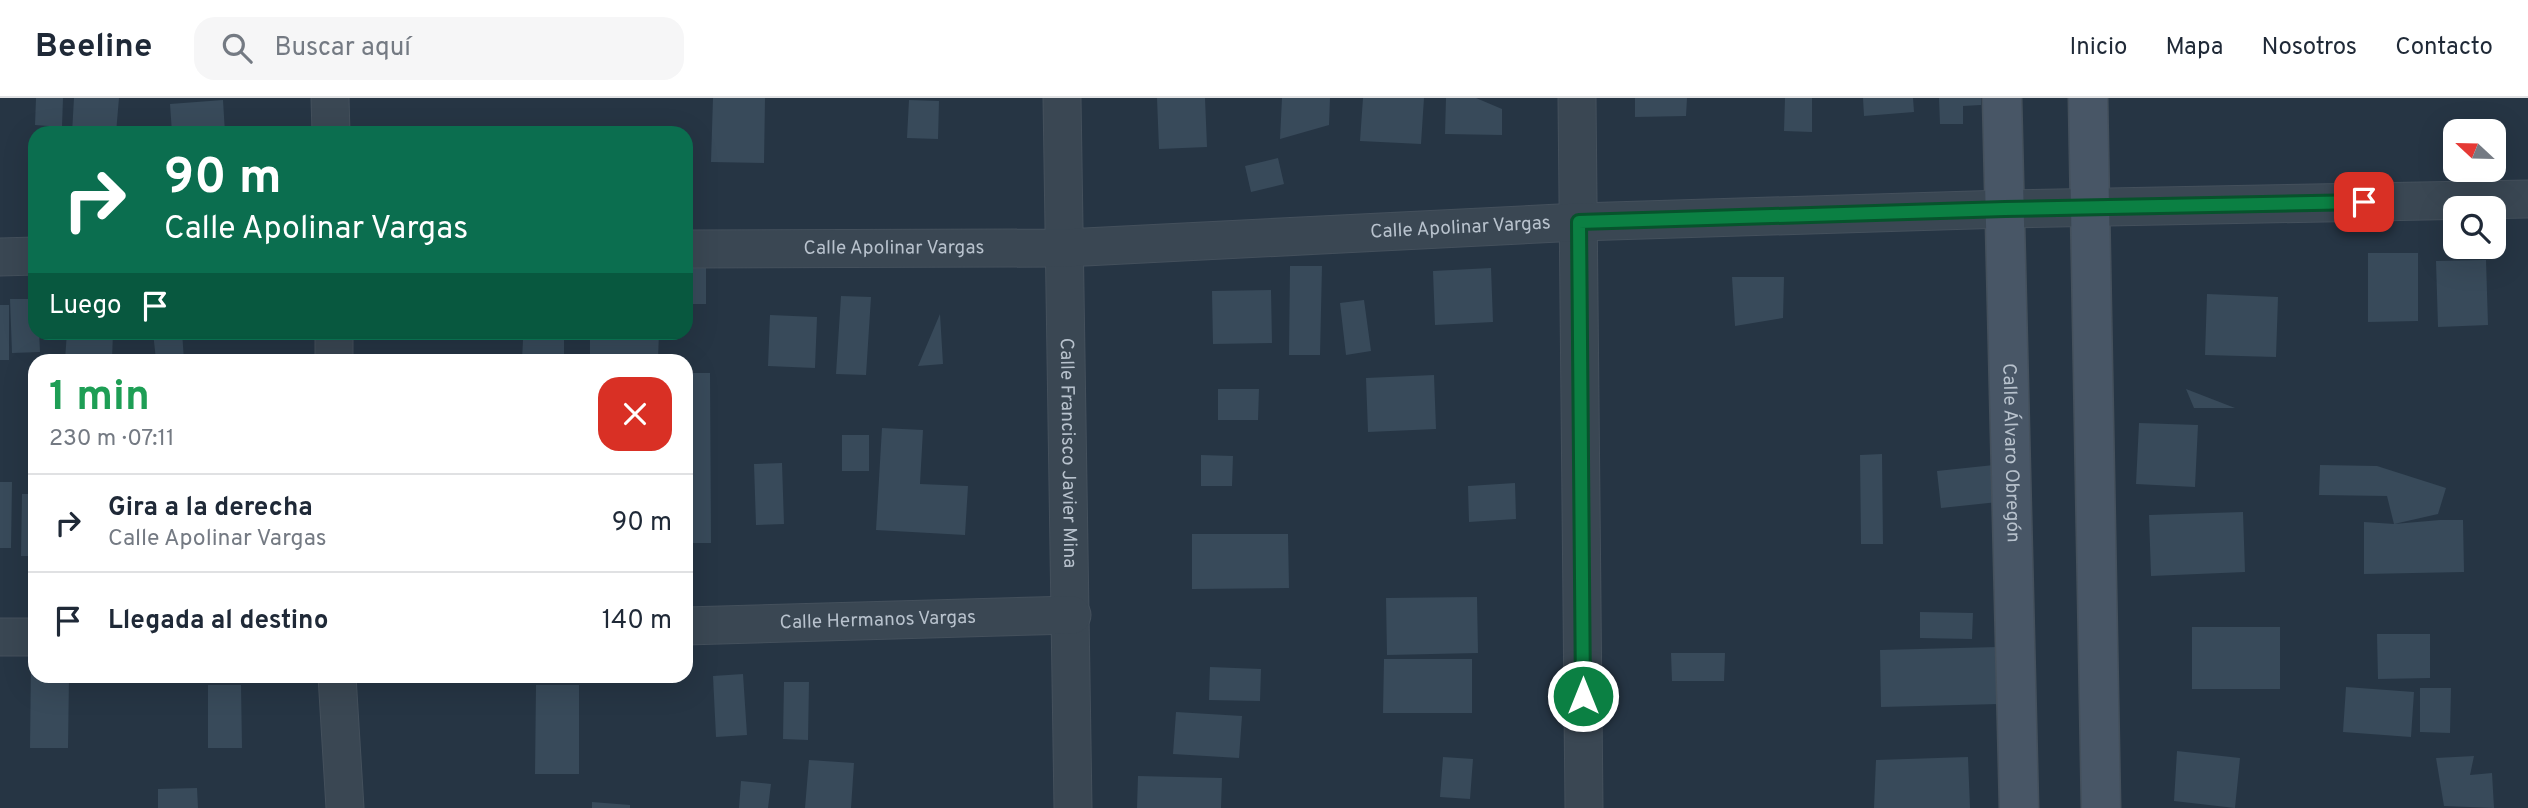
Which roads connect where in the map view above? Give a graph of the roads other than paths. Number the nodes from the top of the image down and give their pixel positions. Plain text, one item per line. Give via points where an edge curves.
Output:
1 (330, 98) edge
2 (1062, 98) edge
3 (1577, 98) edge
4 (2002, 98) edge
5 (2088, 98) edge
6 (331, 126) edge
7 (2528, 200) edge
8 (2090, 208) junction
9 (2005, 209) junction
10 (1579, 222) junction
11 (1065, 248) junction
12 (693, 249) edge
13 (28, 256) edge
14 (0, 257) edge
15 (1072, 615) junction
16 (693, 626) edge
17 (0, 637) edge
18 (28, 637) edge
19 (337, 683) edge
20 (345, 808) edge
21 (1073, 808) edge
22 (1584, 808) edge
23 (2019, 808) edge
24 (2101, 808) edge

1 - 6 street
2 - 11 street, Calle Francisco Javier Mina
3 - 10 street
4 - 9 street, Calle Álvaro Obregón
5 - 8 street
7 - 8 street, Calle Apolinar Vargas
8 - 9 street, Calle Apolinar Vargas
8 - 24 street
9 - 10 street, Calle Apolinar Vargas
9 - 23 street, Calle Álvaro Obregón
10 - 11 street, Calle Apolinar Vargas
10 - 22 street
11 - 12 street, Calle Apolinar Vargas
11 - 15 street, Calle Francisco Javier Mina
13 - 14 street
15 - 16 street, Calle Hermanos Vargas
15 - 21 street, Calle Francisco Javier Mina
17 - 18 street
19 - 20 street

